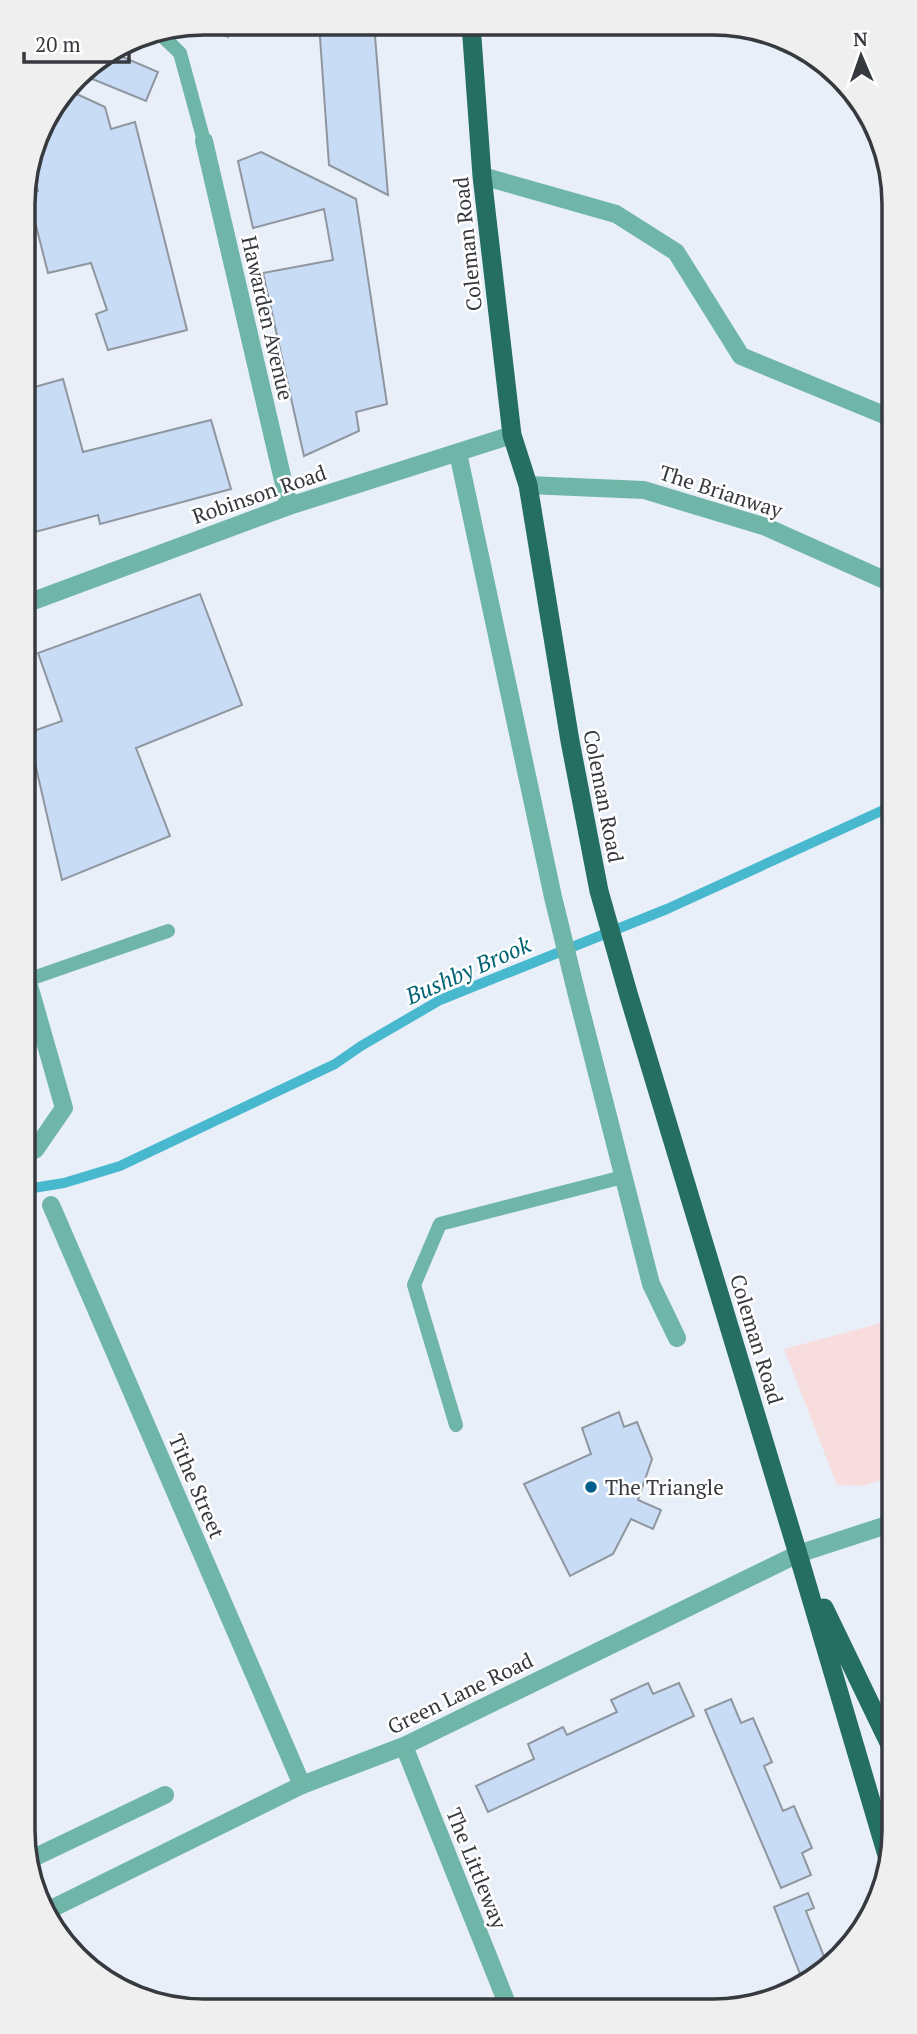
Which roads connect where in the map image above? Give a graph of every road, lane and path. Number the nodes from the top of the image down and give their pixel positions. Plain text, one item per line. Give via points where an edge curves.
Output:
1 (472, 35) edge
2 (166, 40) edge
3 (204, 141) joint
4 (482, 176) junction
5 (882, 414) edge
6 (512, 435) junction
7 (458, 453) junction
8 (528, 485) junction
9 (289, 506) junction
10 (882, 579) edge
11 (35, 600) edge
12 (168, 931) dead end
13 (35, 976) edge
14 (35, 1010) edge
15 (35, 1150) dead end
16 (623, 1177) junction
17 (51, 1205) dead end
18 (677, 1338) dead end
19 (456, 1425) dead end
20 (882, 1527) edge
21 (798, 1554) junction
22 (882, 1728) edge
23 (404, 1746) junction
24 (302, 1785) junction
25 (165, 1795) dead end
26 (882, 1838) edge
27 (37, 1856) edge
28 (55, 1908) edge
29 (505, 1999) edge

1 - 4 highway, Coleman Road
2 - 3 lane via 180,53
3 - 9 street, Hawarden Avenue
4 - 5 street via 616,214 676,252 741,356
4 - 6 highway, Coleman Road
6 - 7 street, Robinson Road
6 - 8 highway, Coleman Road
7 - 9 street, Robinson Road
7 - 16 street via 553,897
8 - 10 street, The Brianway via 644,490 766,527
8 - 21 highway, Coleman Road via 599,891
9 - 11 street, Robinson Road
12 - 13 lane
14 - 15 street via 64,1108
16 - 18 street via 651,1284
16 - 19 lane via 440,1224 414,1285
17 - 24 street, Tithe Street
20 - 21 street, Green Lane Road
21 - 22 highway, Coleman Road
21 - 23 street, Green Lane Road
21 - 26 highway, Coleman Road
23 - 24 street, Green Lane Road
23 - 29 street, The Littleway
24 - 28 street, Green Lane Road
25 - 27 street

